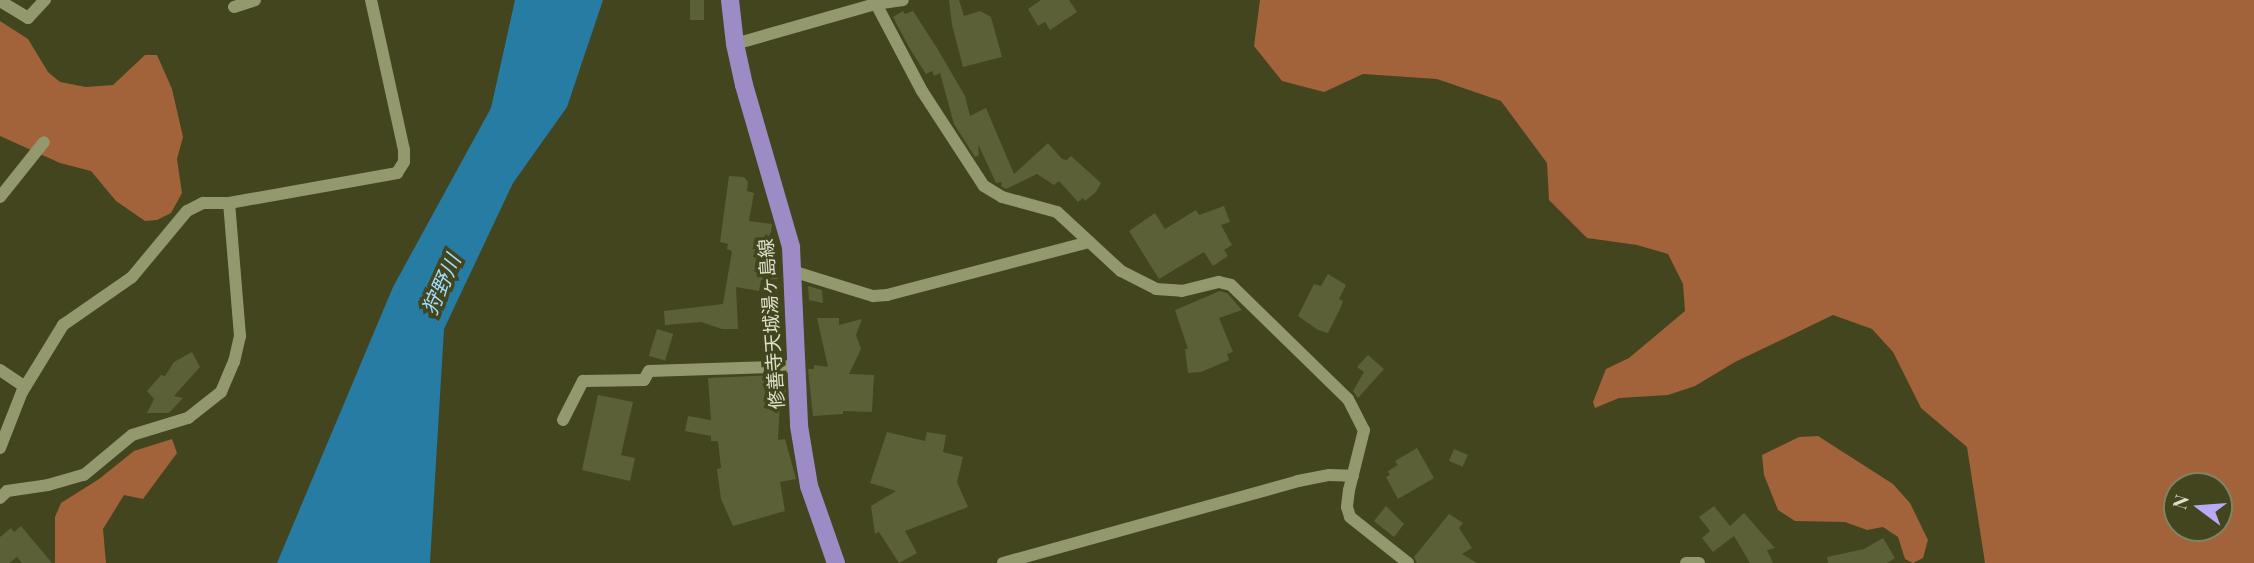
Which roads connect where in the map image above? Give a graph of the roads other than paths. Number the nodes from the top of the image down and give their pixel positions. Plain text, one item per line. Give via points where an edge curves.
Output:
1 (45, 0) edge
2 (255, 0) edge
3 (371, 0) edge
4 (730, 0) edge
5 (903, 0) edge
6 (0, 1) edge
7 (874, 2) edge
8 (234, 7) dead end
9 (735, 44) junction
10 (44, 142) dead end
11 (0, 197) edge
12 (229, 203) junction
13 (1089, 242) junction
14 (792, 271) junction
15 (797, 366) junction
16 (0, 370) edge
17 (25, 387) junction
18 (563, 421) dead end
19 (0, 448) edge
20 (1353, 476) junction
21 (1, 491) edge
22 (836, 563) edge
23 (1003, 563) edge
24 (1408, 563) edge
25 (1686, 563) edge
26 (1699, 563) edge

1 - 6 street via 28,18
2 - 8 street
3 - 12 street via 404,150 397,173
4 - 9 main road, 修善寺天城湯ヶ島線
5 - 7 street
7 - 9 street
7 - 13 street via 936,114 984,187 1002,197 1057,212
9 - 14 main road, 修善寺天城湯ヶ島線 via 782,211
10 - 11 street
12 - 17 street via 203,204 187,211 132,277 63,324
12 - 21 street via 240,336 221,392 188,418 132,435 84,475
13 - 14 street via 887,295 873,296
13 - 20 street via 1121,271 1156,289 1182,291 1219,282 1237,289 1354,407 1364,430
14 - 15 main road, 修善寺天城湯ヶ島線
15 - 18 street via 649,371 644,380 583,381
15 - 22 main road, 修善寺天城湯ヶ島線 via 804,460
16 - 17 street
17 - 19 street
20 - 23 street via 1297,481
20 - 24 street via 1347,507 1350,516
25 - 26 street

